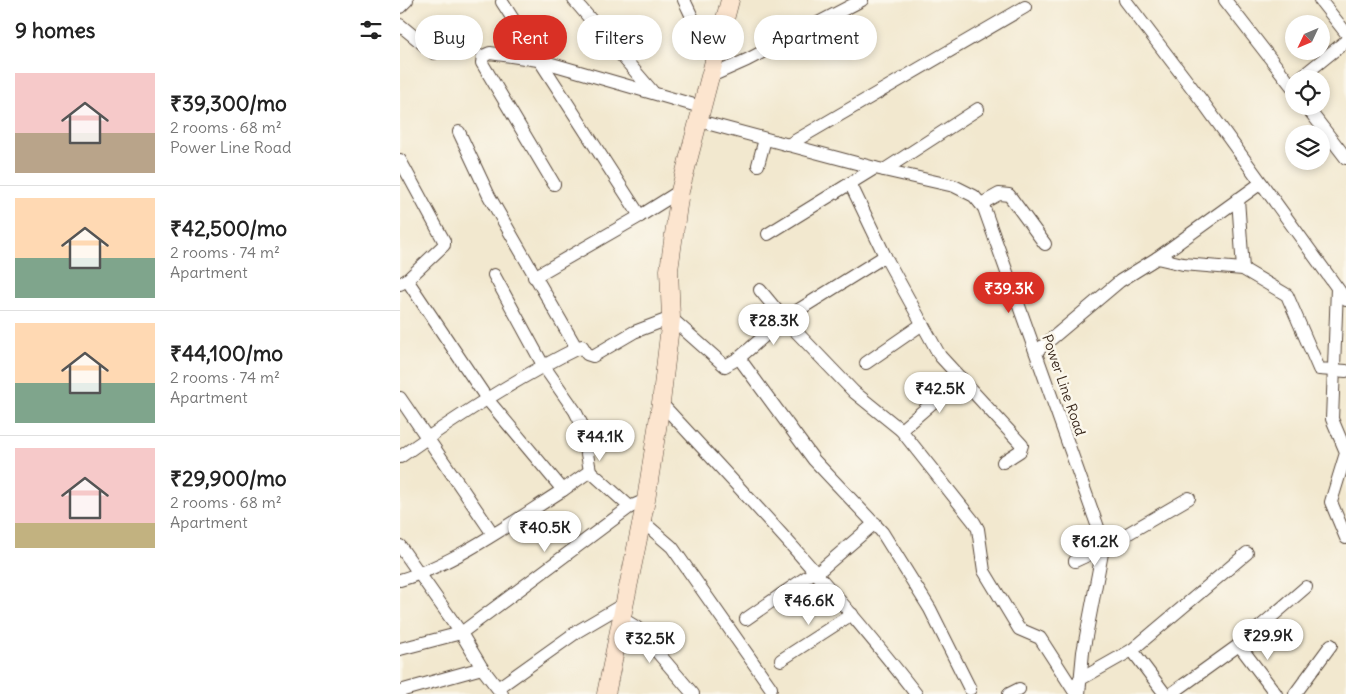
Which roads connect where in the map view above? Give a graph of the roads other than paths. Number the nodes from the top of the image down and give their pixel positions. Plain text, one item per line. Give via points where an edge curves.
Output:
1 (407, 0) edge
2 (574, 0) edge
3 (684, 0) edge
4 (730, 0) edge
5 (862, 0) edge
6 (1125, 0) edge
7 (1225, 0) edge
8 (1320, 0) edge
9 (502, 2) dead end
10 (400, 7) edge
11 (1025, 7) dead end
12 (510, 15) edge
13 (400, 25) edge
14 (1346, 33) edge
15 (415, 37) edge
16 (1346, 41) edge
17 (493, 53) edge
18 (538, 60) joint
19 (713, 70) junction
20 (1311, 70) edge
21 (1285, 73) edge
22 (652, 92) junction
23 (978, 110) dead end
24 (700, 114) junction
25 (1313, 115) edge
26 (459, 132) dead end
27 (765, 139) junction
28 (788, 145) junction
29 (1346, 158) edge
30 (400, 160) edge
31 (758, 165) dead end
32 (880, 169) junction
33 (1261, 183) junction
34 (554, 184) dead end
35 (850, 184) junction
36 (680, 191) junction
37 (1238, 199) junction
38 (981, 204) junction
39 (640, 216) junction
40 (768, 234) dead end
41 (1045, 244) dead end
42 (885, 256) junction
43 (1156, 258) junction
44 (1243, 269) junction
45 (494, 275) dead end
46 (534, 277) junction
47 (403, 282) edge
48 (1337, 288) junction
49 (760, 290) dead end
50 (1346, 300) edge
51 (671, 318) junction
52 (784, 319) junction
53 (921, 324) junction
54 (577, 349) junction
55 (1036, 351) junction
56 (739, 358) junction
57 (866, 364) dead end
58 (543, 365) junction
59 (1333, 370) junction
60 (1346, 371) edge
61 (961, 378) junction
62 (400, 398) edge
63 (487, 399) junction
64 (661, 403) junction
65 (901, 430) junction
66 (427, 438) junction
67 (1346, 453) edge
68 (400, 457) edge
69 (1003, 462) dead end
70 (590, 471) junction
71 (562, 490) junction
72 (1189, 498) dead end
73 (638, 504) junction
74 (642, 521) junction
75 (875, 523) junction
76 (493, 534) junction
77 (1346, 538) edge
78 (400, 546) edge
79 (1103, 548) junction
80 (1247, 553) dead end
81 (1076, 561) dead end
82 (815, 573) junction
83 (420, 574) junction
84 (400, 580) edge
85 (1306, 587) dead end
86 (622, 611) junction
87 (852, 614) junction
88 (746, 619) dead end
89 (460, 633) junction
90 (1239, 645) junction
91 (1331, 645) dead end
92 (400, 649) edge
93 (1132, 650) junction
94 (781, 660) dead end
95 (482, 668) junction
96 (1079, 680) junction
97 (771, 688) dead end
98 (970, 689) dead end
99 (400, 691) edge
100 (500, 691) edge
101 (606, 694) edge
102 (693, 694) edge
103 (916, 694) edge
104 (1078, 694) edge
105 (1165, 694) edge
106 (1172, 694) edge
107 (1276, 694) edge
108 (1295, 694) edge

1 - 10 street
2 - 22 street
3 - 19 street
4 - 19 street
5 - 19 street via 747,60
6 - 33 street
7 - 21 street
8 - 14 street
9 - 12 street
11 - 28 street
13 - 15 street
16 - 20 street
17 - 34 street, Power Line Road via 483,56 482,62
18 - 22 street, Power Line Road
18 - 39 street
19 - 24 street
22 - 24 street, Power Line Road
23 - 32 street
24 - 27 street, Power Line Road
24 - 36 street
25 - 29 street
26 - 46 street via 489,196
27 - 28 street, Power Line Road
27 - 31 street
28 - 32 street, Power Line Road
30 - 47 street via 444,241 444,245
32 - 35 street
32 - 38 street, Power Line Road via 954,186 974,196
33 - 37 street
33 - 48 street
35 - 40 street
35 - 42 street
36 - 39 street
36 - 51 street via 669,270
37 - 43 street
37 - 44 street
38 - 41 street via 999,194 1009,195
38 - 55 street, Power Line Road
39 - 46 street
42 - 52 street
42 - 53 street
43 - 44 street via 1183,264
43 - 55 street via 1120,281
44 - 59 street via 1287,295 1319,369
45 - 58 street
46 - 54 street
47 - 63 street
48 - 50 street
48 - 59 street
49 - 52 street
51 - 54 street via 634,332 593,356 587,354 582,346
51 - 56 street via 725,366
51 - 64 street
52 - 56 street
52 - 65 street via 854,392
53 - 57 street
53 - 61 street via 940,356
54 - 58 street
55 - 79 street, Power Line Road
56 - 75 street via 814,460
58 - 63 street
58 - 70 street via 582,424
59 - 60 street
59 - 67 street via 1332,419
61 - 65 street
61 - 69 street via 1022,445 1020,451
62 - 66 street
63 - 66 street
63 - 71 street
64 - 73 street
64 - 82 street
65 - 104 street via 974,522 980,538 984,571 1019,629 1040,638
66 - 68 street
66 - 76 street
67 - 77 street via 1331,502
70 - 71 street
70 - 73 street
71 - 76 street
72 - 79 street
73 - 74 street
73 - 89 street
74 - 86 street
74 - 97 street via 672,547
75 - 82 street
75 - 98 street via 930,609
76 - 83 street
78 - 83 street
79 - 81 street
79 - 96 street, Power Line Road
80 - 93 street
82 - 87 street
82 - 88 street
83 - 84 street
83 - 89 street
85 - 90 street
86 - 100 street via 578,631
86 - 101 street
86 - 102 street
87 - 94 street
87 - 103 street
89 - 92 street
89 - 95 street
90 - 106 street
90 - 107 street
91 - 108 street
93 - 96 street
93 - 105 street
95 - 99 street
95 - 100 street
96 - 104 street, Power Line Road

